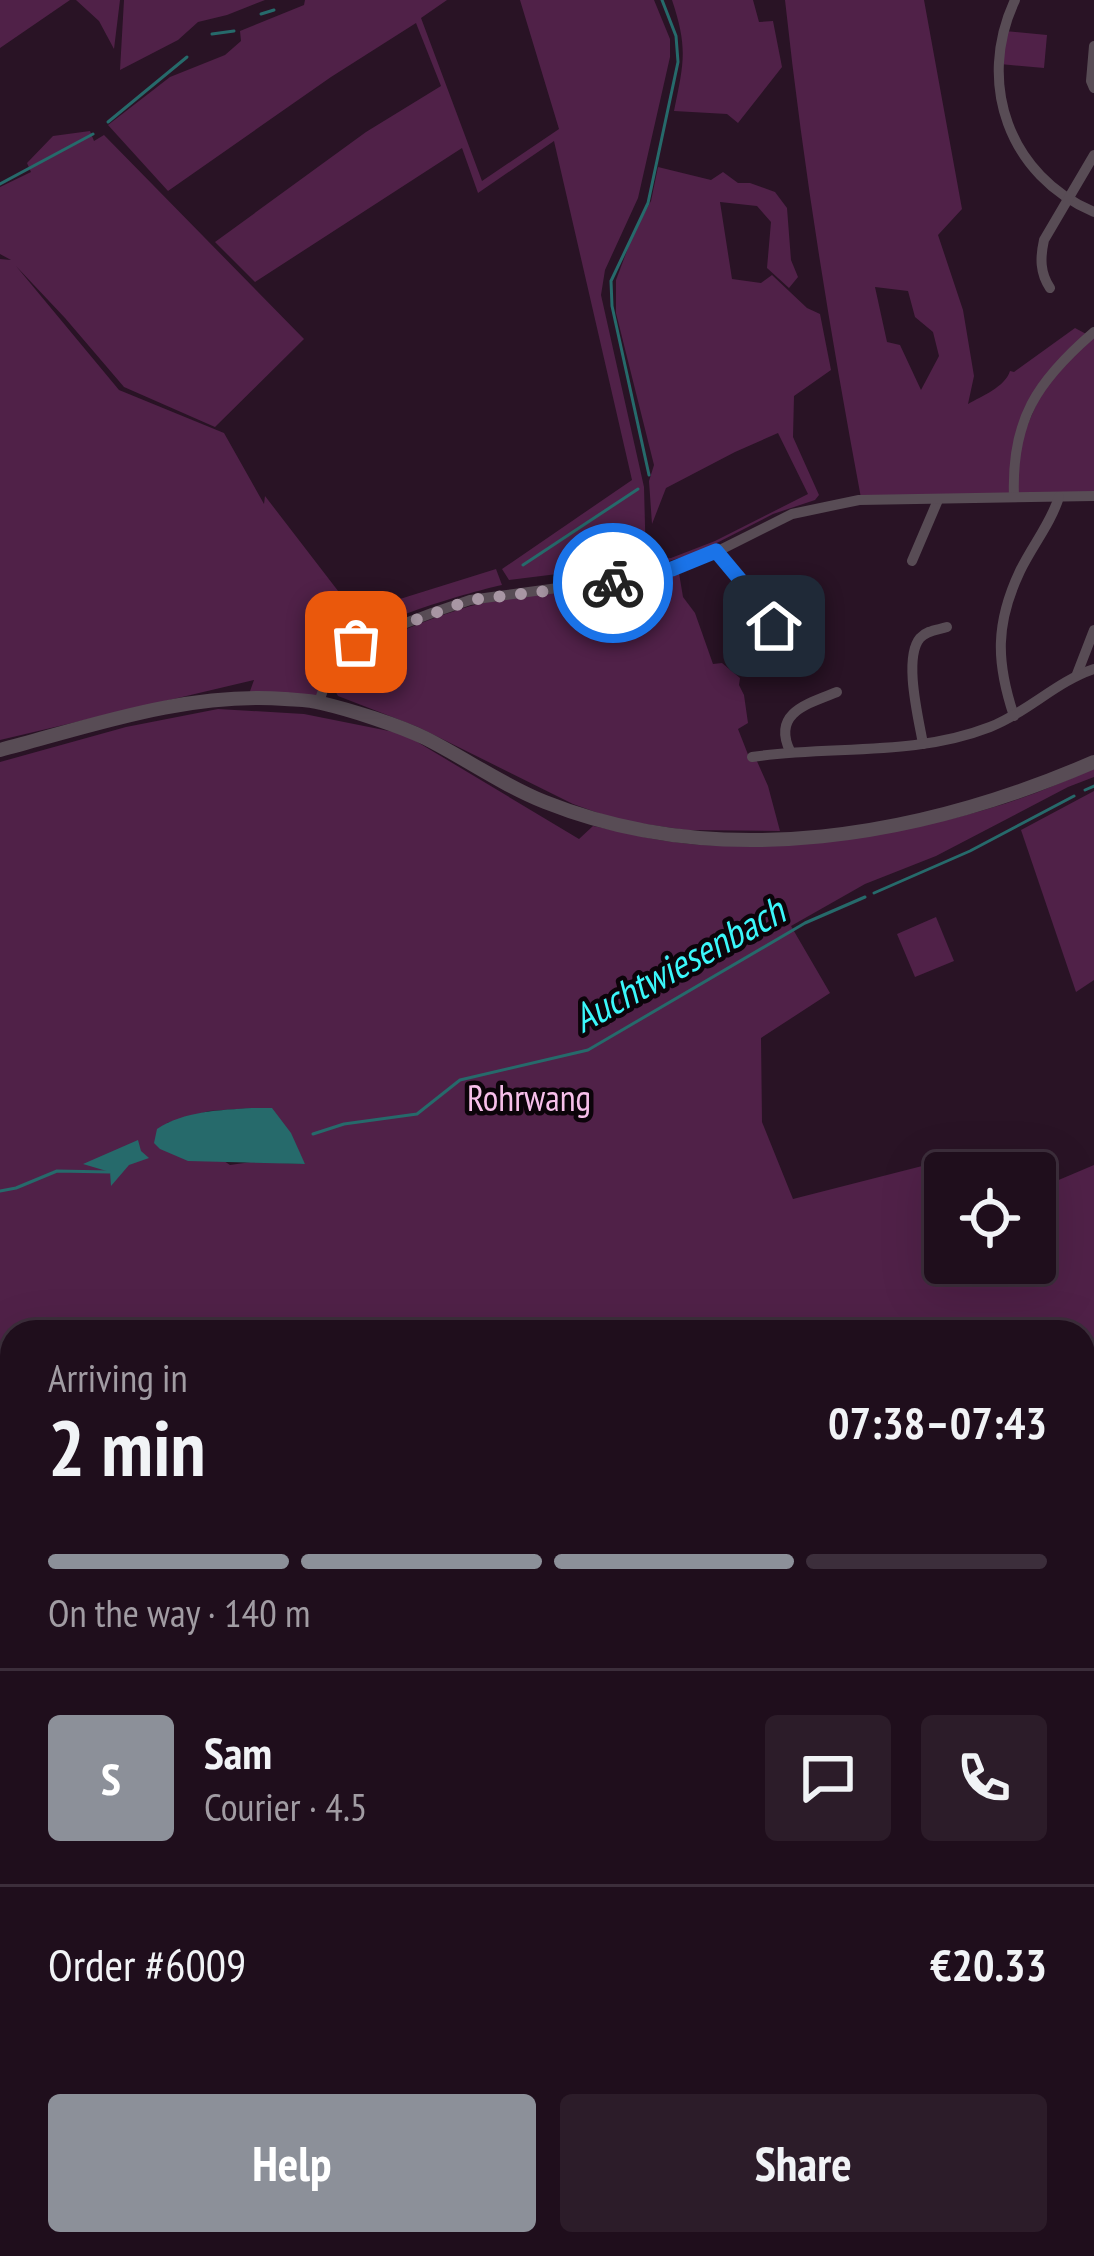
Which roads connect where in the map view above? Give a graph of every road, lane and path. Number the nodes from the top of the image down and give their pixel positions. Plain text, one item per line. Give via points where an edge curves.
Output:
1 (1015, 0) edge
2 (1094, 46) edge
3 (1094, 88) edge
4 (1094, 155) edge
5 (1067, 198) junction
6 (1094, 212) edge
7 (1050, 288) dead end
8 (1094, 332) edge
9 (1094, 496) edge
10 (1014, 497) junction
11 (1059, 497) junction
12 (938, 500) junction
13 (716, 551) junction
14 (912, 561) dead end
15 (774, 626) dead end
16 (947, 627) dead end
17 (1094, 630) edge
18 (1094, 669) edge
19 (1077, 674) junction
20 (838, 692) dead end
21 (319, 702) junction
22 (1014, 716) junction
23 (923, 744) junction
24 (0, 750) edge
25 (790, 751) junction
26 (752, 757) dead end
27 (1094, 762) edge

1 - 5 street via 998,52 1004,116 1020,151
2 - 3 street
4 - 5 street
5 - 6 street
5 - 7 street via 1041,252
8 - 10 street via 1029,406
9 - 11 street
10 - 11 street
10 - 12 street
11 - 22 street via 1007,605 1000,653
12 - 13 street via 837,503 792,514
12 - 14 street
13 - 15 street
13 - 21 street via 630,580 470,600 432,613 334,658
16 - 23 street via 916,644
17 - 19 street
18 - 19 street
19 - 22 street
20 - 25 street via 787,720
21 - 24 street via 248,697 179,704
21 - 27 street via 420,736 541,801 646,832 703,839 880,828 963,811
22 - 23 street
23 - 25 street
25 - 26 street

